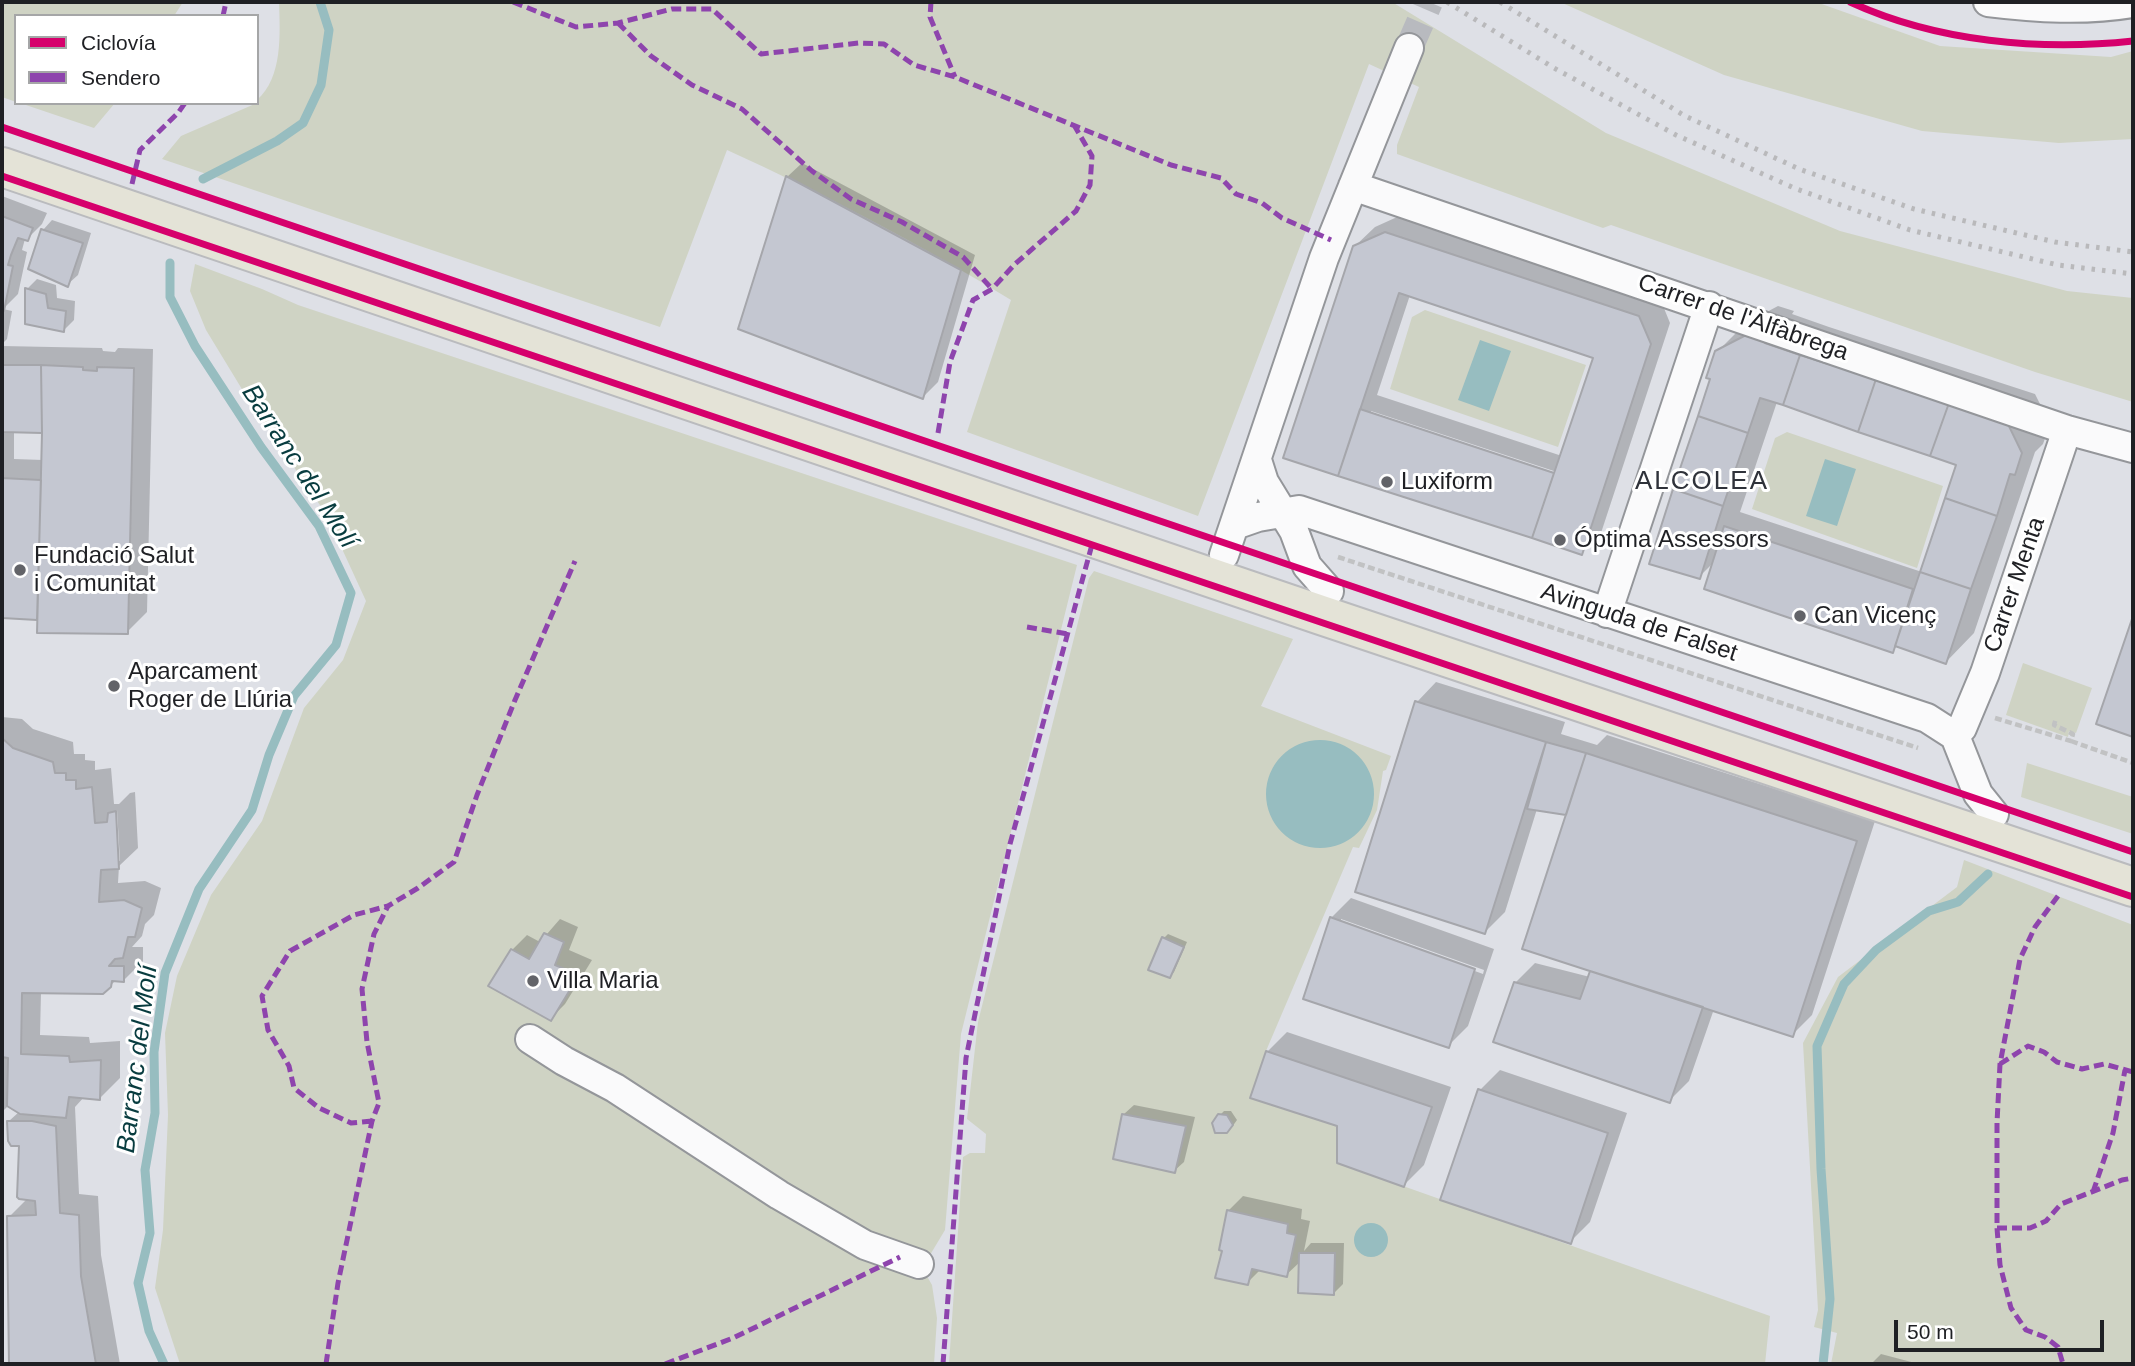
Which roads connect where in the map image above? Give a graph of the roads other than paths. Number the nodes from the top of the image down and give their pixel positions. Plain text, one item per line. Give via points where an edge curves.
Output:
1 (1988, 2) edge
2 (2133, 3) edge
3 (1409, 48) tunnel mouth
4 (2, 140) edge
5 (2, 167) edge
6 (1353, 186) junction
7 (1709, 306) junction
8 (2067, 430) junction
9 (2133, 449) edge
10 (1257, 460) junction
11 (1283, 513) junction
12 (1229, 540) junction
13 (1331, 573) junction
14 (1607, 613) junction
15 (1955, 736) junction
16 (1994, 814) junction
17 (2133, 860) edge
18 (2133, 887) edge
19 (530, 1039) dead end
20 (919, 1264) dead end

1 - 2 street via 2098,9
3 - 6 street
4 - 12 main road
5 - 18 main road
6 - 7 street, Carrer de l'Àlfàbrega
6 - 10 street via 1324,258
7 - 8 street, Carrer de l'Àlfàbrega
7 - 14 street
8 - 9 street, Carrer de l'Àlfàbrega
8 - 15 street, Carrer Menta via 1985,673
10 - 11 street
10 - 12 street
11 - 12 street, Avinguda de Falset via 1258,517
11 - 13 street via 1307,566
11 - 14 street, Avinguda de Falset via 1299,510
12 - 13 main road
13 - 16 main road
14 - 15 street, Avinguda de Falset via 1927,718
15 - 16 street via 1978,794
16 - 17 main road
19 - 20 street via 843,1233

